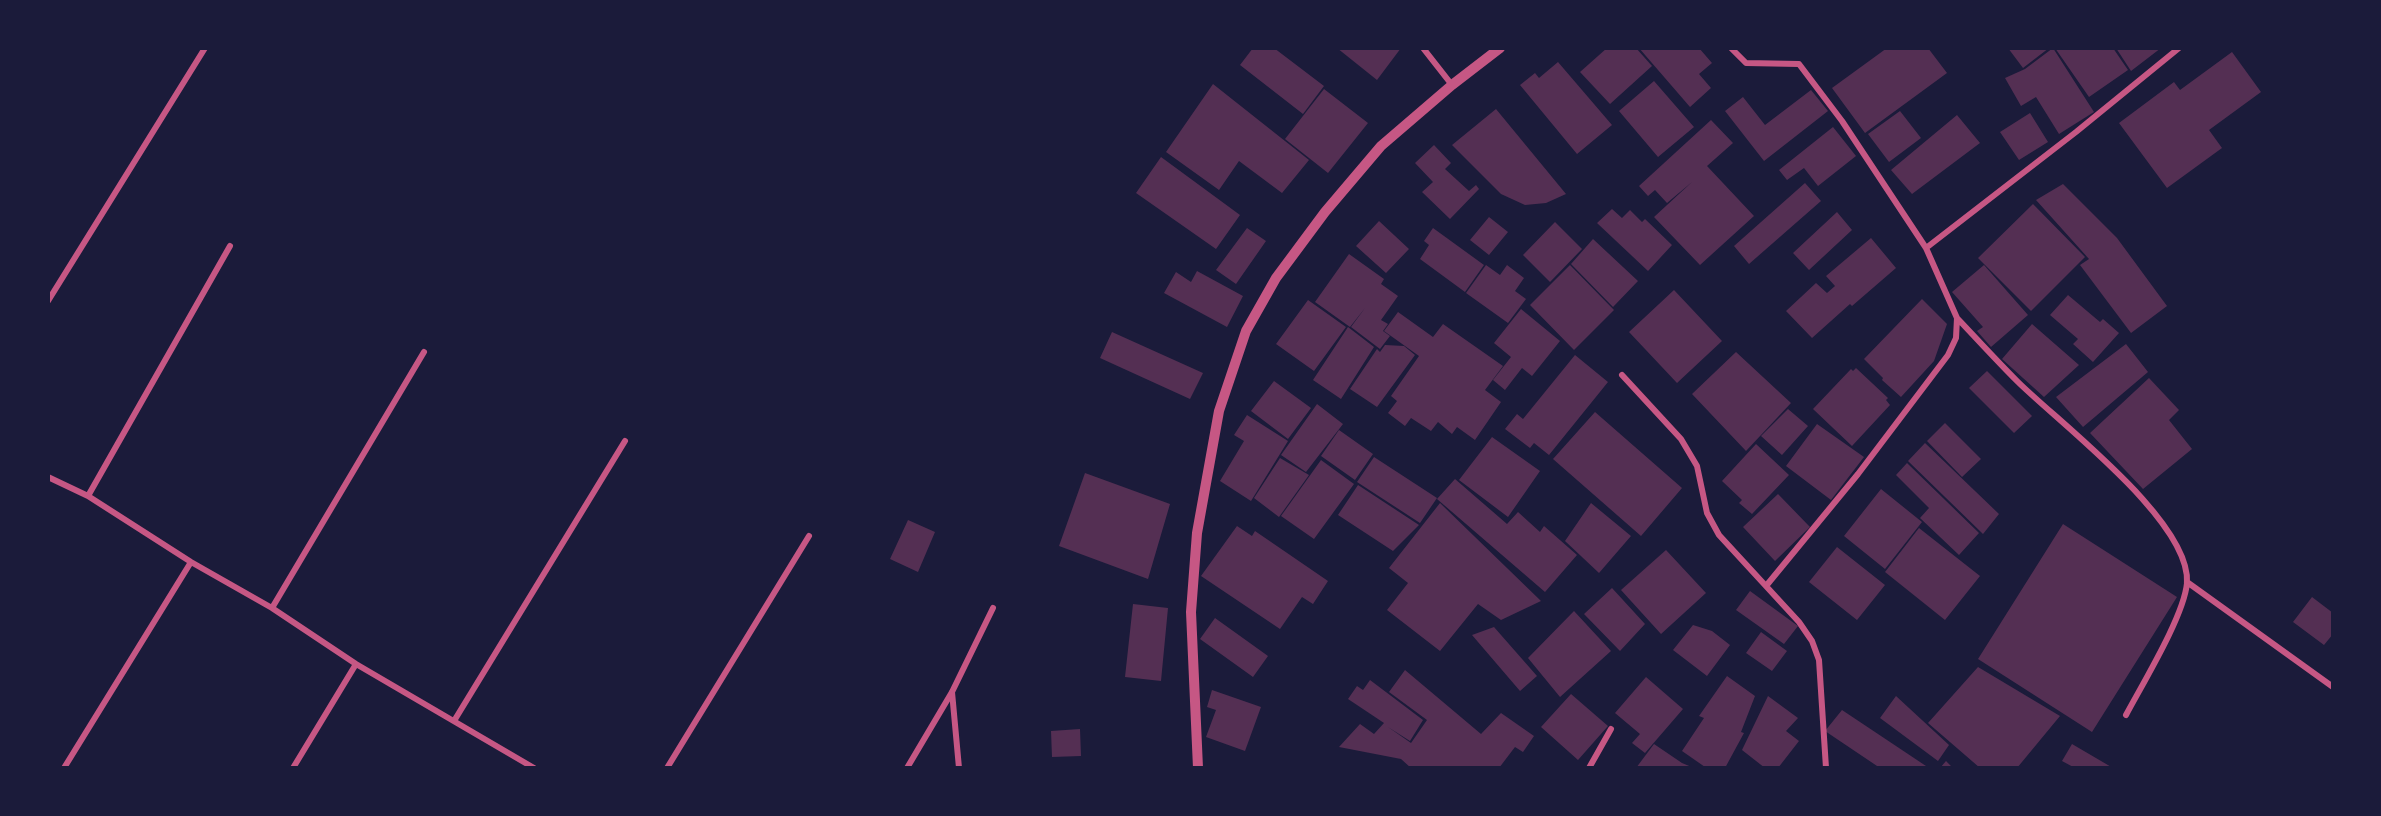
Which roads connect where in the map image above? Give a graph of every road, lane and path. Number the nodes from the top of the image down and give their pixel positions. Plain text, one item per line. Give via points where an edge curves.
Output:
1 (205, 48) edge
2 (1423, 48) edge
3 (1500, 48) edge
4 (1731, 48) edge
5 (2179, 48) edge
6 (1452, 85) junction
7 (230, 246) dead end
8 (1926, 248) junction
9 (48, 301) edge
10 (1957, 318) junction
11 (424, 352) dead end
12 (1622, 375) dead end
13 (625, 441) dead end
14 (48, 477) edge
15 (88, 496) junction
16 (810, 536) dead end
17 (191, 562) junction
18 (2187, 582) junction
19 (1766, 586) junction
20 (993, 608) dead end
21 (272, 609) junction
22 (356, 664) junction
23 (2333, 687) edge
24 (952, 692) junction
25 (2126, 715) dead end
26 (454, 721) junction
27 (1611, 729) dead end
28 (64, 768) edge
29 (293, 768) edge
30 (534, 768) edge
31 (667, 768) edge
32 (907, 768) edge
33 (959, 768) edge
34 (1198, 768) edge
35 (1589, 768) edge
36 (1826, 768) edge

1 - 9 street
2 - 6 street
3 - 6 street
4 - 8 street via 1746,63 1799,63
5 - 8 street
6 - 34 street via 1381,146 1325,212 1276,278 1246,331 1219,411 1197,532 1191,612
7 - 15 street
8 - 10 street
10 - 18 street via 2017,381 2146,502 2169,531
10 - 19 street via 1956,338 1948,355 1834,505
11 - 21 street
12 - 19 street via 1681,439 1697,466 1707,513 1719,535
13 - 26 street
14 - 15 street
15 - 17 street
16 - 31 street
17 - 21 street
17 - 28 street
18 - 23 street
18 - 25 street via 2179,613
19 - 36 street via 1799,622 1819,660
20 - 24 street
21 - 22 street
22 - 26 street
22 - 29 street
24 - 32 street
24 - 33 street
26 - 30 street
27 - 35 street

